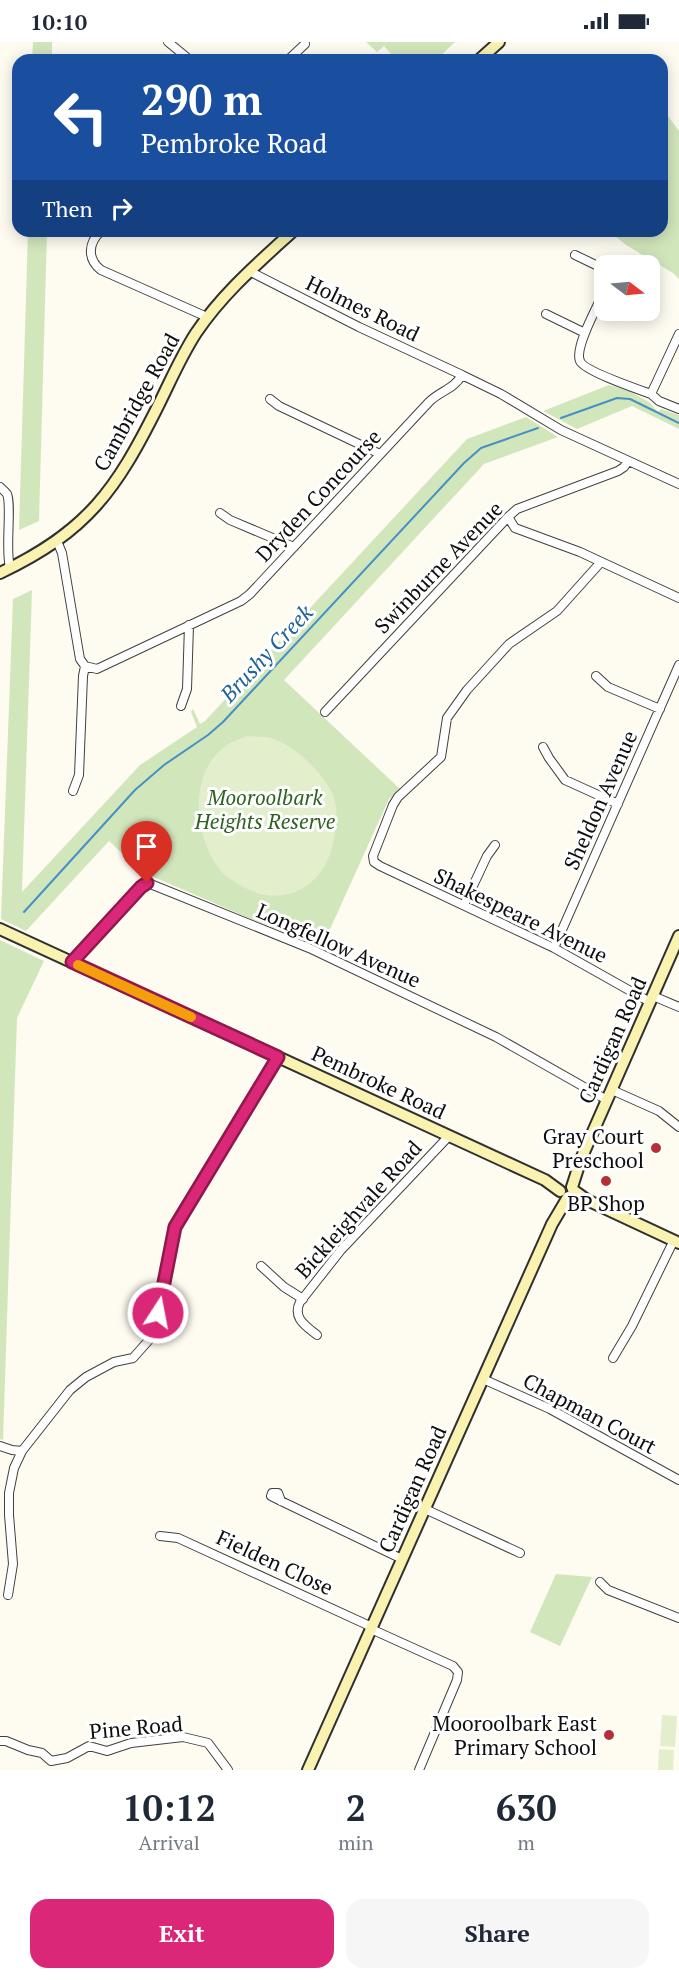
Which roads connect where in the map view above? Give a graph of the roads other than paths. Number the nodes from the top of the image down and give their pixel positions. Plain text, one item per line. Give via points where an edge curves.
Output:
1 (168, 42) edge
2 (499, 42) edge
3 (305, 44) dead end
4 (183, 54) edge
5 (294, 54) edge
6 (486, 54) edge
7 (95, 237) edge
8 (286, 237) edge
9 (575, 255) dead end
10 (594, 264) edge
11 (249, 271) junction
12 (546, 314) dead end
13 (594, 314) edge
14 (207, 317) junction
15 (585, 333) junction
16 (679, 334) edge
17 (462, 375) junction
18 (651, 394) junction
19 (270, 399) dead end
20 (679, 409) edge
21 (380, 454) junction
22 (628, 460) junction
23 (679, 484) edge
24 (0, 488) edge
25 (220, 513) dead end
26 (508, 517) junction
27 (57, 541) junction
28 (294, 547) junction
29 (601, 562) junction
30 (5, 571) edge
31 (679, 597) edge
32 (189, 625) junction
33 (679, 665) edge
34 (85, 666) junction
35 (596, 676) dead end
36 (182, 706) dead end
37 (660, 710) junction
38 (325, 712) dead end
39 (543, 747) dead end
40 (73, 791) dead end
41 (618, 804) junction
42 (495, 845) dead end
43 (464, 905) junction
44 (0, 929) edge
45 (679, 936) edge
46 (555, 948) junction
47 (72, 962) junction
48 (651, 999) junction
49 (679, 1007) edge
50 (278, 1057) junction
51 (609, 1095) junction
52 (679, 1127) edge
53 (448, 1136) junction
54 (567, 1190) junction
55 (676, 1241) edge
56 (261, 1266) dead end
57 (303, 1299) junction
58 (316, 1335) dead end
59 (613, 1358) dead end
60 (483, 1379) junction
61 (0, 1446) edge
62 (22, 1451) junction
63 (679, 1480) edge
64 (281, 1501) dead end
65 (425, 1509) junction
66 (160, 1536) dead end
67 (520, 1553) dead end
68 (402, 1559) junction
69 (600, 1582) dead end
70 (8, 1595) dead end
71 (679, 1618) edge
72 (371, 1628) junction
73 (3, 1741) edge
74 (228, 1770) edge
75 (308, 1770) edge
76 (419, 1770) edge

1 - 4 street
2 - 6 street
3 - 5 street
7 - 14 street via 91,256 101,270
8 - 11 street, Cambridge Road
9 - 10 street
11 - 14 street, Cambridge Road
11 - 17 street, Holmes Road
12 - 15 street
13 - 15 street
14 - 27 street, Cambridge Road via 124,470 94,509
15 - 18 street via 579,354 581,364
16 - 18 street
17 - 21 street, Dryden Concourse
17 - 22 street via 566,433
18 - 20 street
19 - 21 street
21 - 28 street, Dryden Concourse
22 - 23 street
22 - 26 street, Swinburne Avenue via 618,471 517,509
24 - 30 street via 9,502
25 - 28 street
26 - 29 street via 514,528
26 - 38 street, Swinburne Avenue
27 - 30 street, Cambridge Road
27 - 34 street via 79,656
28 - 32 street, Dryden Concourse via 245,598
29 - 31 street
29 - 43 street, Shakespeare Avenue via 557,611 509,644 467,690 447,718 441,757 398,797 376,847 374,862
32 - 34 street, Dryden Concourse via 101,667
32 - 36 street via 188,689
33 - 37 street, Sheldon Avenue
34 - 40 street via 79,775
35 - 37 street via 608,687
37 - 41 street, Sheldon Avenue
39 - 41 street via 565,780
41 - 46 street, Sheldon Avenue
42 - 43 street
43 - 46 street, Shakespeare Avenue
44 - 47 street, Pembroke Road
45 - 48 street, Cardigan Road
46 - 48 street, Shakespeare Avenue
47 - 50 street, Pembroke Road
47 - 51 street, Longfellow Avenue via 147,883 309,948
48 - 49 street, Shakespeare Avenue
48 - 51 street, Cardigan Road
50 - 53 street, Pembroke Road
50 - 62 street via 175,1227 149,1341 133,1358 114,1362 70,1390
51 - 52 street via 659,1111
51 - 54 street, Cardigan Road
53 - 54 street, Pembroke Road
53 - 57 street, Bickleighvale Road via 341,1250
54 - 55 street, Pembroke Road
54 - 60 street, Cardigan Road
55 - 59 street
56 - 57 street
57 - 58 street, Bickleighvale Road via 296,1313
60 - 63 street, Chapman Court via 550,1409
60 - 65 street, Cardigan Road
61 - 62 street
62 - 70 street via 9,1493 13,1564
64 - 68 street
65 - 67 street
65 - 68 street, Cardigan Road
66 - 72 street, Fielden Close via 178,1538
68 - 72 street, Cardigan Road
69 - 71 street via 608,1590
72 - 75 street, Cardigan Road
72 - 76 street, Fielden Close via 453,1666 458,1672
73 - 74 street, Pine Road via 42,1753 51,1761 67,1758 89,1746 107,1751 130,1743 183,1737 208,1743

